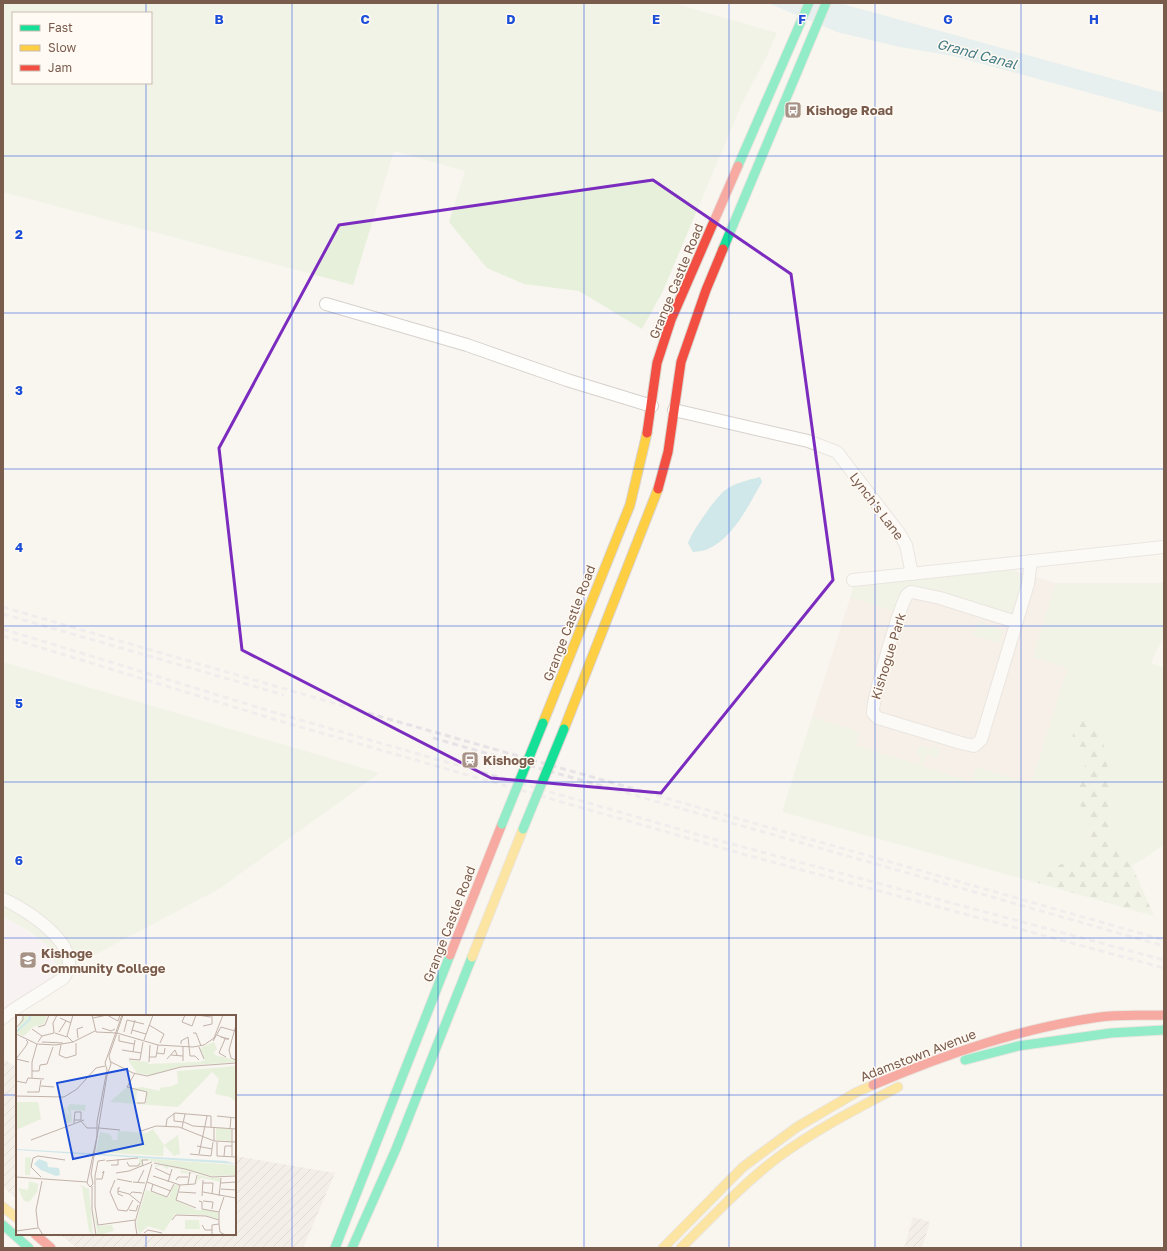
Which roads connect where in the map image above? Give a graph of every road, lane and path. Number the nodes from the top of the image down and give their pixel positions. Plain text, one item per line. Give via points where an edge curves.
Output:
1 (809, 3) edge
2 (826, 3) edge
3 (326, 304) dead end
4 (652, 406) junction
5 (674, 410) junction
6 (1164, 547) edge
7 (1031, 561) junction
8 (912, 574) junction
9 (853, 580) dead end
10 (1016, 622) junction
11 (6, 901) edge
12 (1164, 1015) edge
13 (3, 1018) edge
14 (1164, 1030) edge
15 (953, 1064) dead end
16 (904, 1084) dead end
17 (3, 1206) edge
18 (16, 1217) edge
19 (3, 1225) edge
20 (36, 1235) edge
21 (29, 1248) edge
22 (51, 1248) edge
23 (335, 1248) edge
24 (352, 1248) edge
25 (663, 1248) edge
26 (681, 1248) edge

1 - 4 main road, Grange Castle Road via 674,313 657,363
2 - 5 main road via 706,290 681,362
3 - 4 street via 467,345
4 - 23 main road, Grange Castle Road, bridge via 630,505
5 - 8 street, Lynch's Lane via 808,441 837,452 899,533 906,545
5 - 24 main road, bridge via 668,452 655,499 399,1142
6 - 7 street
7 - 8 street
7 - 10 street, Kishogue Park via 1028,584
8 - 9 street
10 - 10 street, Kishogue Park via 981,740 974,746 878,718 873,713 878,684 900,612 912,592
11 - 13 street via 33,916 54,933 68,957 68,968 64,977
12 - 25 main road, Adamstown Avenue via 1101,1017 1009,1035 918,1066 857,1092 797,1128 742,1167
14 - 15 main road, Adamstown Avenue via 1111,1033 1018,1046
16 - 26 main road, Adamstown Avenue via 832,1121 777,1158 735,1193
17 - 18 main road
19 - 21 main road
20 - 22 main road

